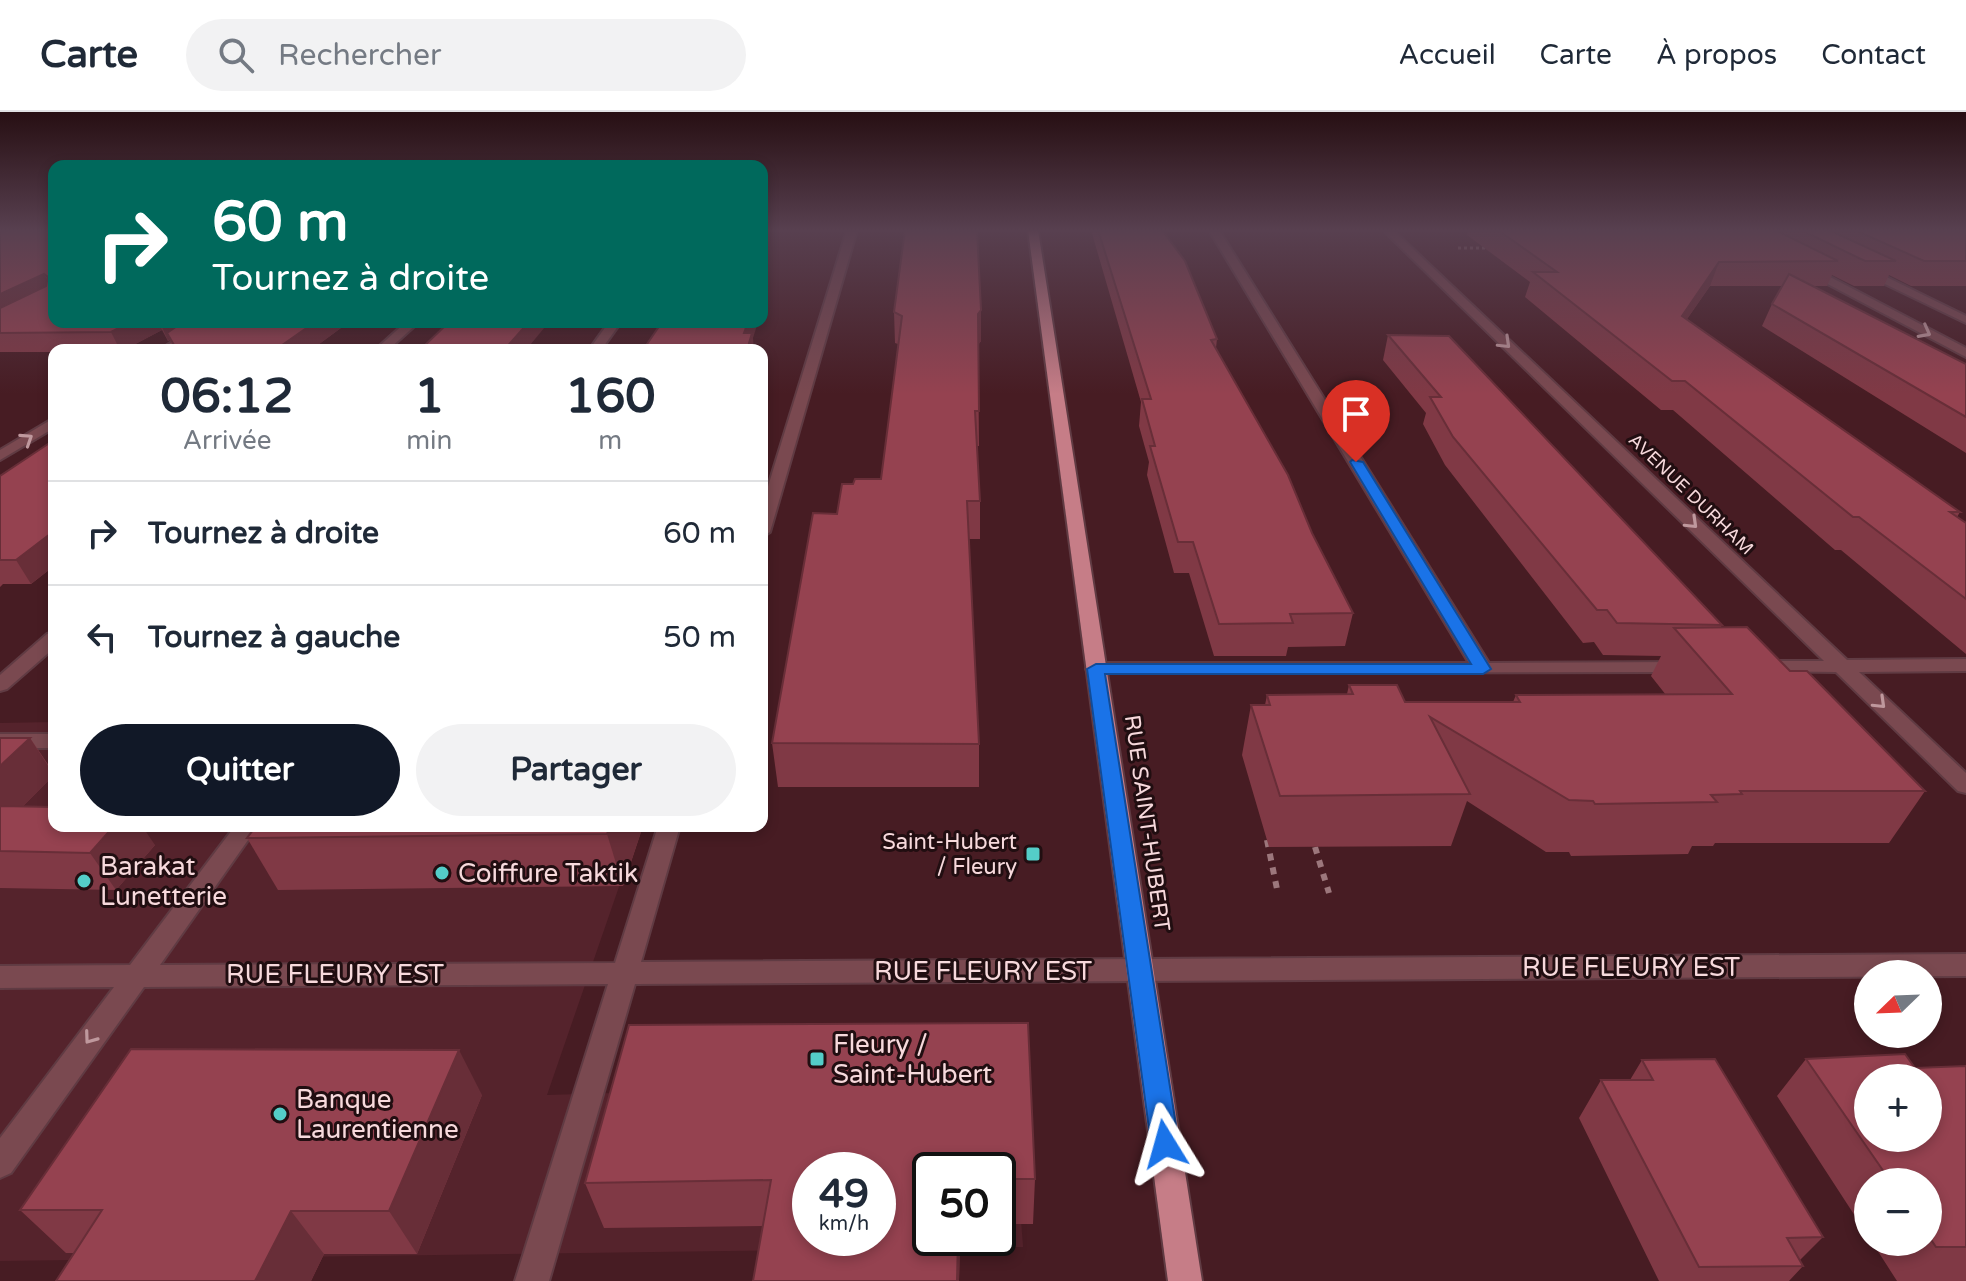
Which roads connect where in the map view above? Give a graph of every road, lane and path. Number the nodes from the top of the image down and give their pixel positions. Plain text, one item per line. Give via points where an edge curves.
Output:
1 (836, 285) edge
2 (1041, 285) edge
3 (1247, 285) edge
4 (1445, 285) edge
5 (1835, 285) edge
6 (1893, 285) edge
7 (1966, 320) edge
8 (201, 328) edge
9 (406, 328) edge
10 (175, 344) edge
11 (388, 344) edge
12 (1966, 353) edge
13 (48, 426) edge
14 (0, 456) edge
15 (768, 512) edge
16 (48, 643) edge
17 (1966, 665) edge
18 (1841, 666) junction
19 (1699, 667) edge
20 (1730, 667) edge
21 (1096, 669) junction
22 (1483, 669) junction
23 (0, 685) edge
24 (0, 741) edge
25 (48, 741) edge
26 (1966, 786) edge
27 (243, 832) edge
28 (667, 832) edge
29 (1267, 840) dead end
30 (1315, 847) dead end
31 (1329, 893) dead end
32 (1278, 894) dead end
33 (1966, 965) edge
34 (1138, 970) junction
35 (624, 972) junction
36 (136, 976) junction
37 (0, 977) edge
38 (0, 1163) edge
39 (532, 1281) edge
40 (1185, 1281) edge

1 - 15 street
2 - 21 main road, RUE SAINT-HUBERT
3 - 22 street
4 -> 18 street, AVENUE DURHAM
5 -> 12 street
6 - 7 street
8 - 10 street
9 - 11 street
14 -> 13 street
16 - 23 street
17 - 18 street
18 - 20 street
18 -> 26 street, AVENUE DURHAM
19 - 22 street
21 - 22 street
21 - 34 main road, RUE SAINT-HUBERT
24 - 25 street
27 - 36 street
28 - 35 street
29 - 32 path
30 - 31 path
33 - 34 street, RUE FLEURY EST
34 - 35 street, RUE FLEURY EST
34 - 40 main road, RUE SAINT-HUBERT
35 - 36 street, RUE FLEURY EST
35 - 39 street
36 - 37 street, RUE FLEURY EST
36 -> 38 street

